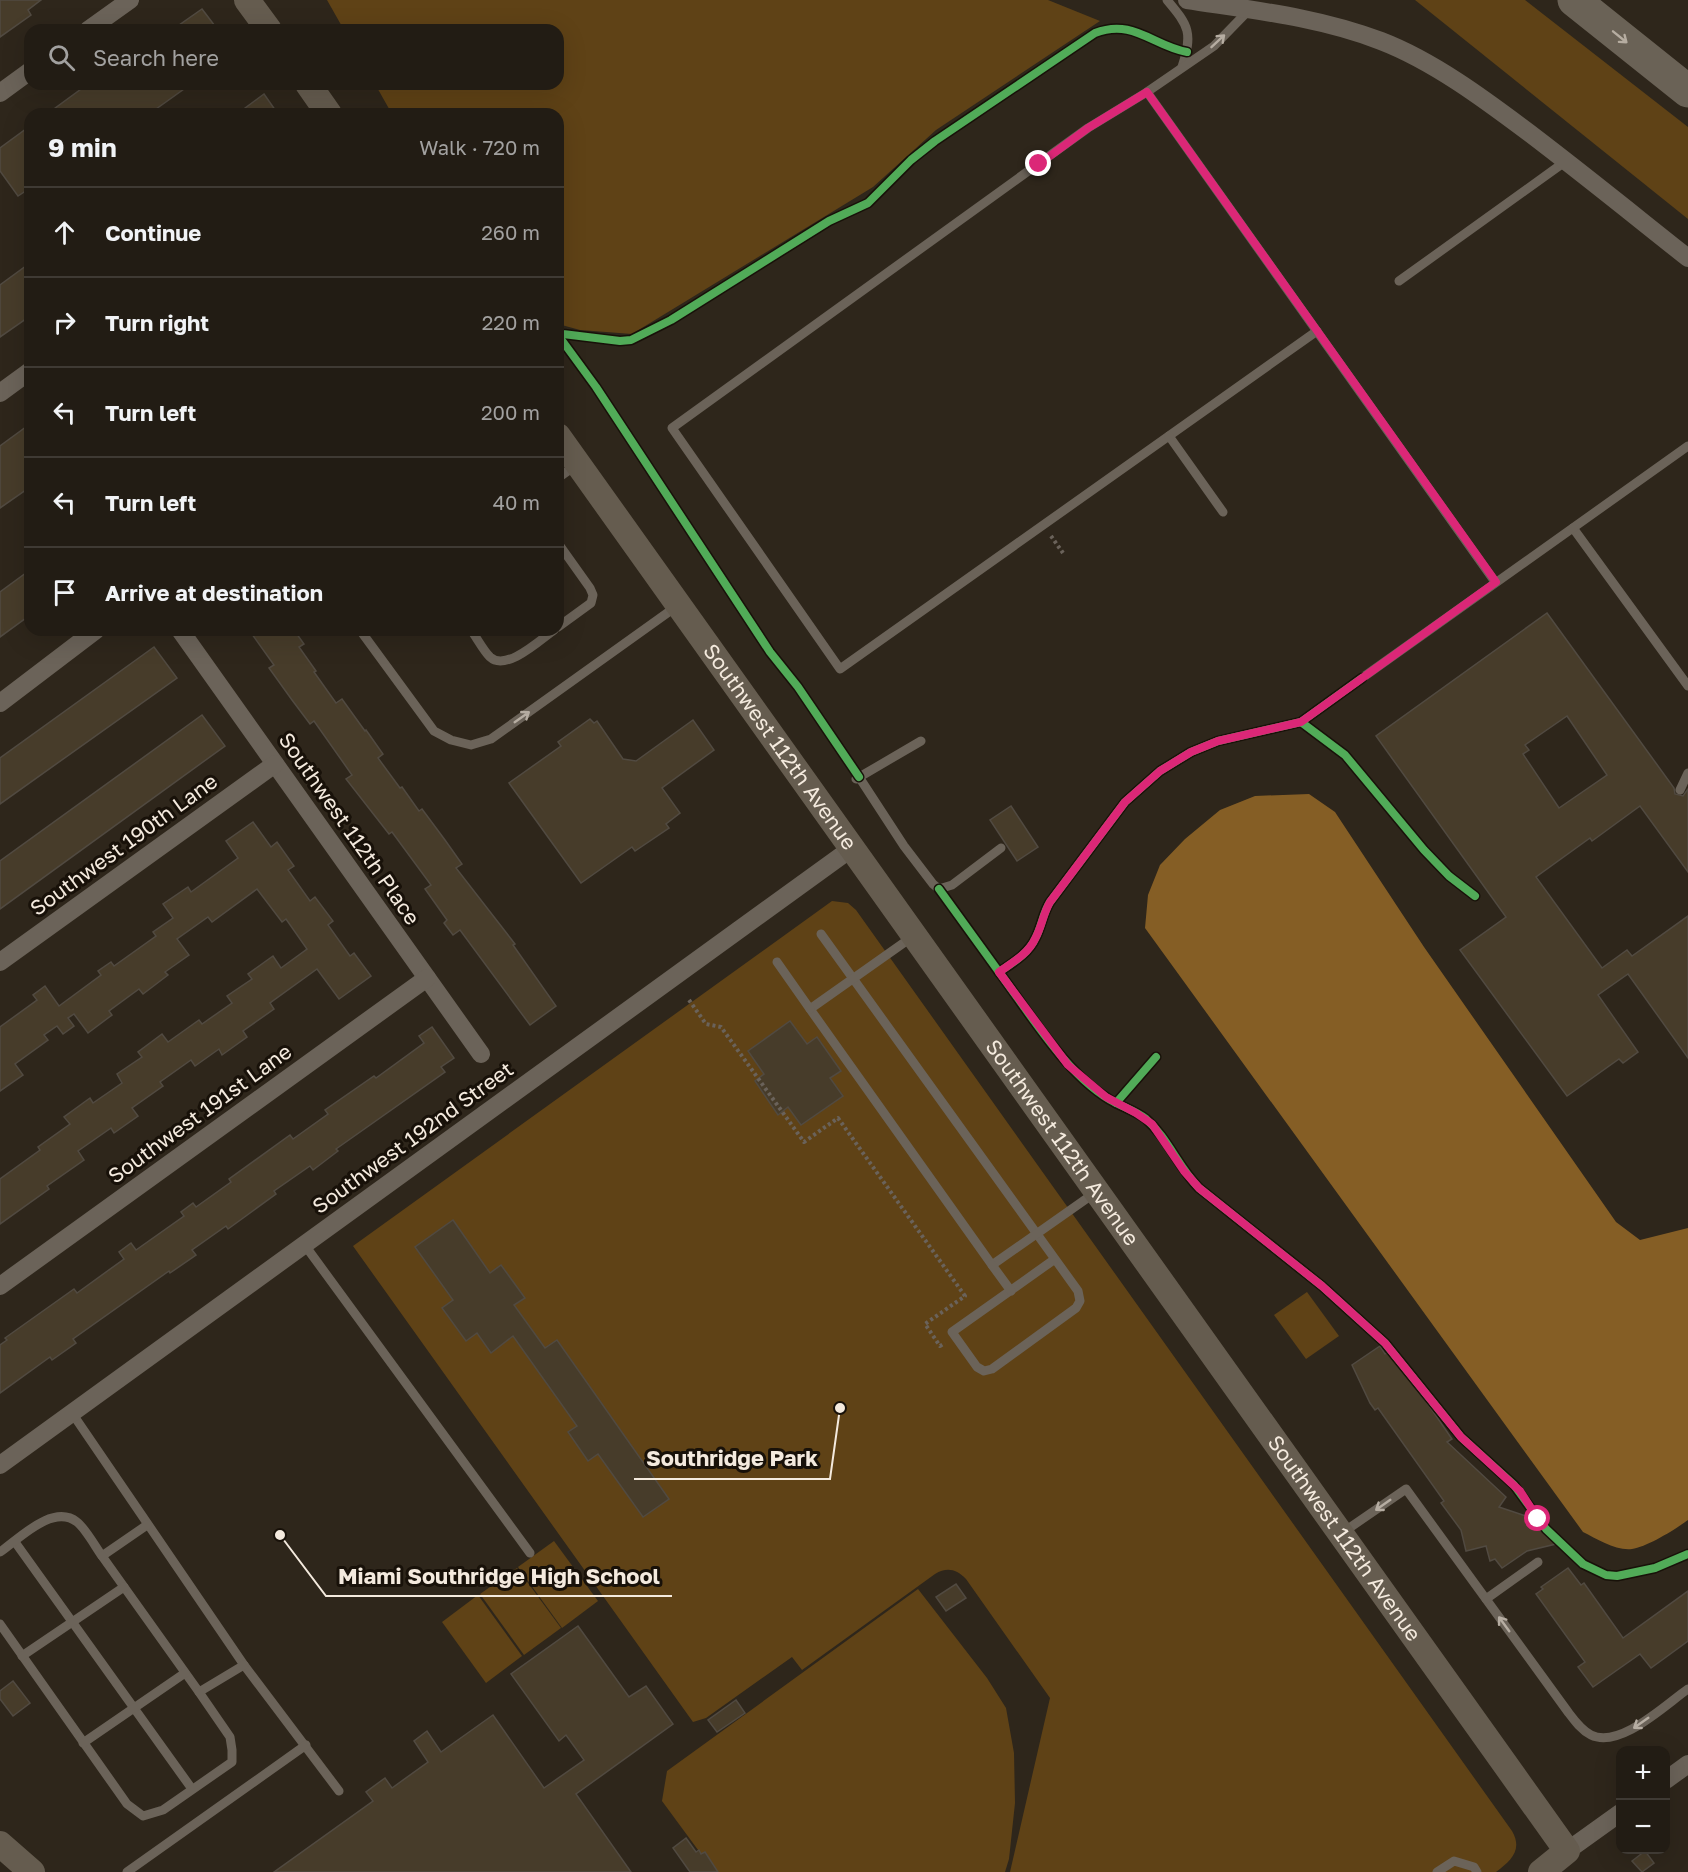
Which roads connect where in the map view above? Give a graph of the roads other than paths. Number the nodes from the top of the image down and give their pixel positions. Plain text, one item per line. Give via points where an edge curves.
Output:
1 (130, 0) edge
2 (247, 0) edge
3 (1167, 0) edge
4 (1187, 0) edge
5 (1574, 0) edge
6 (1249, 10) junction
7 (96, 24) edge
8 (265, 24) edge
9 (1182, 67) junction
10 (24, 75) edge
11 (312, 90) edge
12 (1688, 91) edge
13 (1147, 92) junction
14 (0, 93) edge
15 (326, 108) edge
16 (1566, 161) junction
17 (1688, 258) edge
18 (1399, 281) dead end
19 (1317, 331) junction
20 (24, 375) edge
21 (0, 393) edge
22 (1169, 436) junction
23 (1688, 446) edge
24 (568, 471) edge
25 (1223, 512) dead end
26 (1573, 528) junction
27 (564, 551) edge
28 (1496, 582) junction
29 (678, 605) junction
30 (564, 623) edge
31 (88, 636) edge
32 (184, 636) edge
33 (364, 636) edge
34 (475, 636) edge
35 (546, 636) edge
36 (1362, 678) dead end
37 (1688, 686) edge
38 (0, 703) edge
39 (921, 741) dead end
40 (275, 764) junction
41 (1688, 773) edge
42 (1680, 790) dead end
43 (852, 848) junction
44 (1001, 848) dead end
45 (821, 934) dead end
46 (914, 935) junction
47 (0, 962) edge
48 (777, 962) dead end
49 (427, 978) junction
50 (852, 978) junction
51 (810, 1009) junction
52 (481, 1053) dead end
53 (1096, 1191) junction
54 (1035, 1234) junction
55 (304, 1244) junction
56 (1055, 1259) junction
57 (992, 1265) junction
58 (0, 1286) edge
59 (1011, 1291) junction
60 (72, 1413) junction
61 (0, 1465) edge
62 (147, 1525) junction
63 (1340, 1534) junction
64 (15, 1542) junction
65 (0, 1552) edge
66 (530, 1553) dead end
67 (102, 1556) junction
68 (1538, 1562) dead end
69 (124, 1587) junction
70 (1486, 1599) junction
71 (73, 1622) junction
72 (0, 1624) edge
73 (22, 1656) junction
74 (244, 1665) junction
75 (185, 1673) junction
76 (1688, 1689) edge
77 (199, 1692) junction
78 (134, 1708) junction
79 (83, 1743) junction
80 (306, 1745) junction
81 (1688, 1764) edge
82 (1670, 1777) edge
83 (192, 1790) junction
84 (339, 1791) dead end
85 (1616, 1816) edge
86 (0, 1844) edge
87 (1567, 1851) junction
88 (1544, 1871) edge
89 (32, 1872) edge
90 (127, 1872) edge
91 (1437, 1872) edge
92 (1477, 1872) edge

1 - 7 street
2 - 8 street
3 - 9 lane via 1188,29 1189,43
4 - 6 street
5 -> 12 highway
9 -> 6 lane via 1214,46
6 - 16 street via 1328,24 1384,42 1486,101
9 - 13 lane
10 - 14 street
11 - 15 street
13 - 19 lane
13 - 22 lane via 1088,128 672,428 840,669
16 - 17 street
16 - 18 lane
19 - 22 lane
19 - 28 lane
20 - 21 street
22 - 25 lane
23 - 26 lane
24 - 29 street, Southwest 112th Avenue
26 - 28 lane
26 - 37 lane
27 - 30 lane via 593,595 591,603
28 - 36 lane
33 -> 29 lane via 434,731 471,745 491,739
29 - 43 street, Southwest 112th Avenue
31 - 38 street
32 - 40 street, Southwest 112th Place
34 - 35 lane via 491,658 501,662 511,660
39 - 44 lane via 858,778 904,846 939,889 952,885
40 - 47 street, Southwest 190th Lane
40 - 49 street, Southwest 112th Place
41 - 42 lane
43 - 46 street, Southwest 112th Avenue
43 - 55 street, Southwest 192nd Street
45 - 50 lane
46 - 50 lane
46 - 53 street, Southwest 112th Avenue
48 - 51 lane
49 - 52 street, Southwest 112th Place
49 - 58 street, Southwest 191st Lane
50 - 51 lane
50 - 54 lane
51 - 57 lane
53 - 54 lane
53 - 63 street, Southwest 112th Avenue
54 - 56 lane
54 - 57 lane
55 - 60 street, Southwest 192nd Street
55 - 66 lane
56 - 59 lane
56 - 59 lane via 1078,1291 1080,1301 1076,1308 984,1371 952,1332
57 - 59 lane
60 - 61 street, Southwest 192nd Street
60 - 62 lane
62 - 67 lane
62 - 74 lane
70 -> 63 lane via 1406,1489
63 - 87 street, Southwest 112th Avenue
64 - 65 lane
64 - 67 lane via 49,1517 62,1515 77,1521
64 - 71 lane
67 - 69 lane
68 - 70 lane
69 - 71 lane
69 - 75 lane
76 -> 70 lane via 1622,1734 1610,1738 1589,1734 1568,1712
71 - 73 lane
71 - 78 lane
72 - 73 lane
73 - 79 lane
74 - 77 lane
74 - 80 lane
75 - 77 lane
75 - 78 lane
77 - 83 lane via 230,1737 232,1762
78 - 79 lane
78 - 83 lane
79 - 83 lane via 127,1804 144,1816 163,1810
80 - 84 lane
80 - 90 lane
81 - 82 street
85 - 87 street
86 - 89 street
87 - 88 street
91 - 92 lane via 1454,1861 1474,1867

